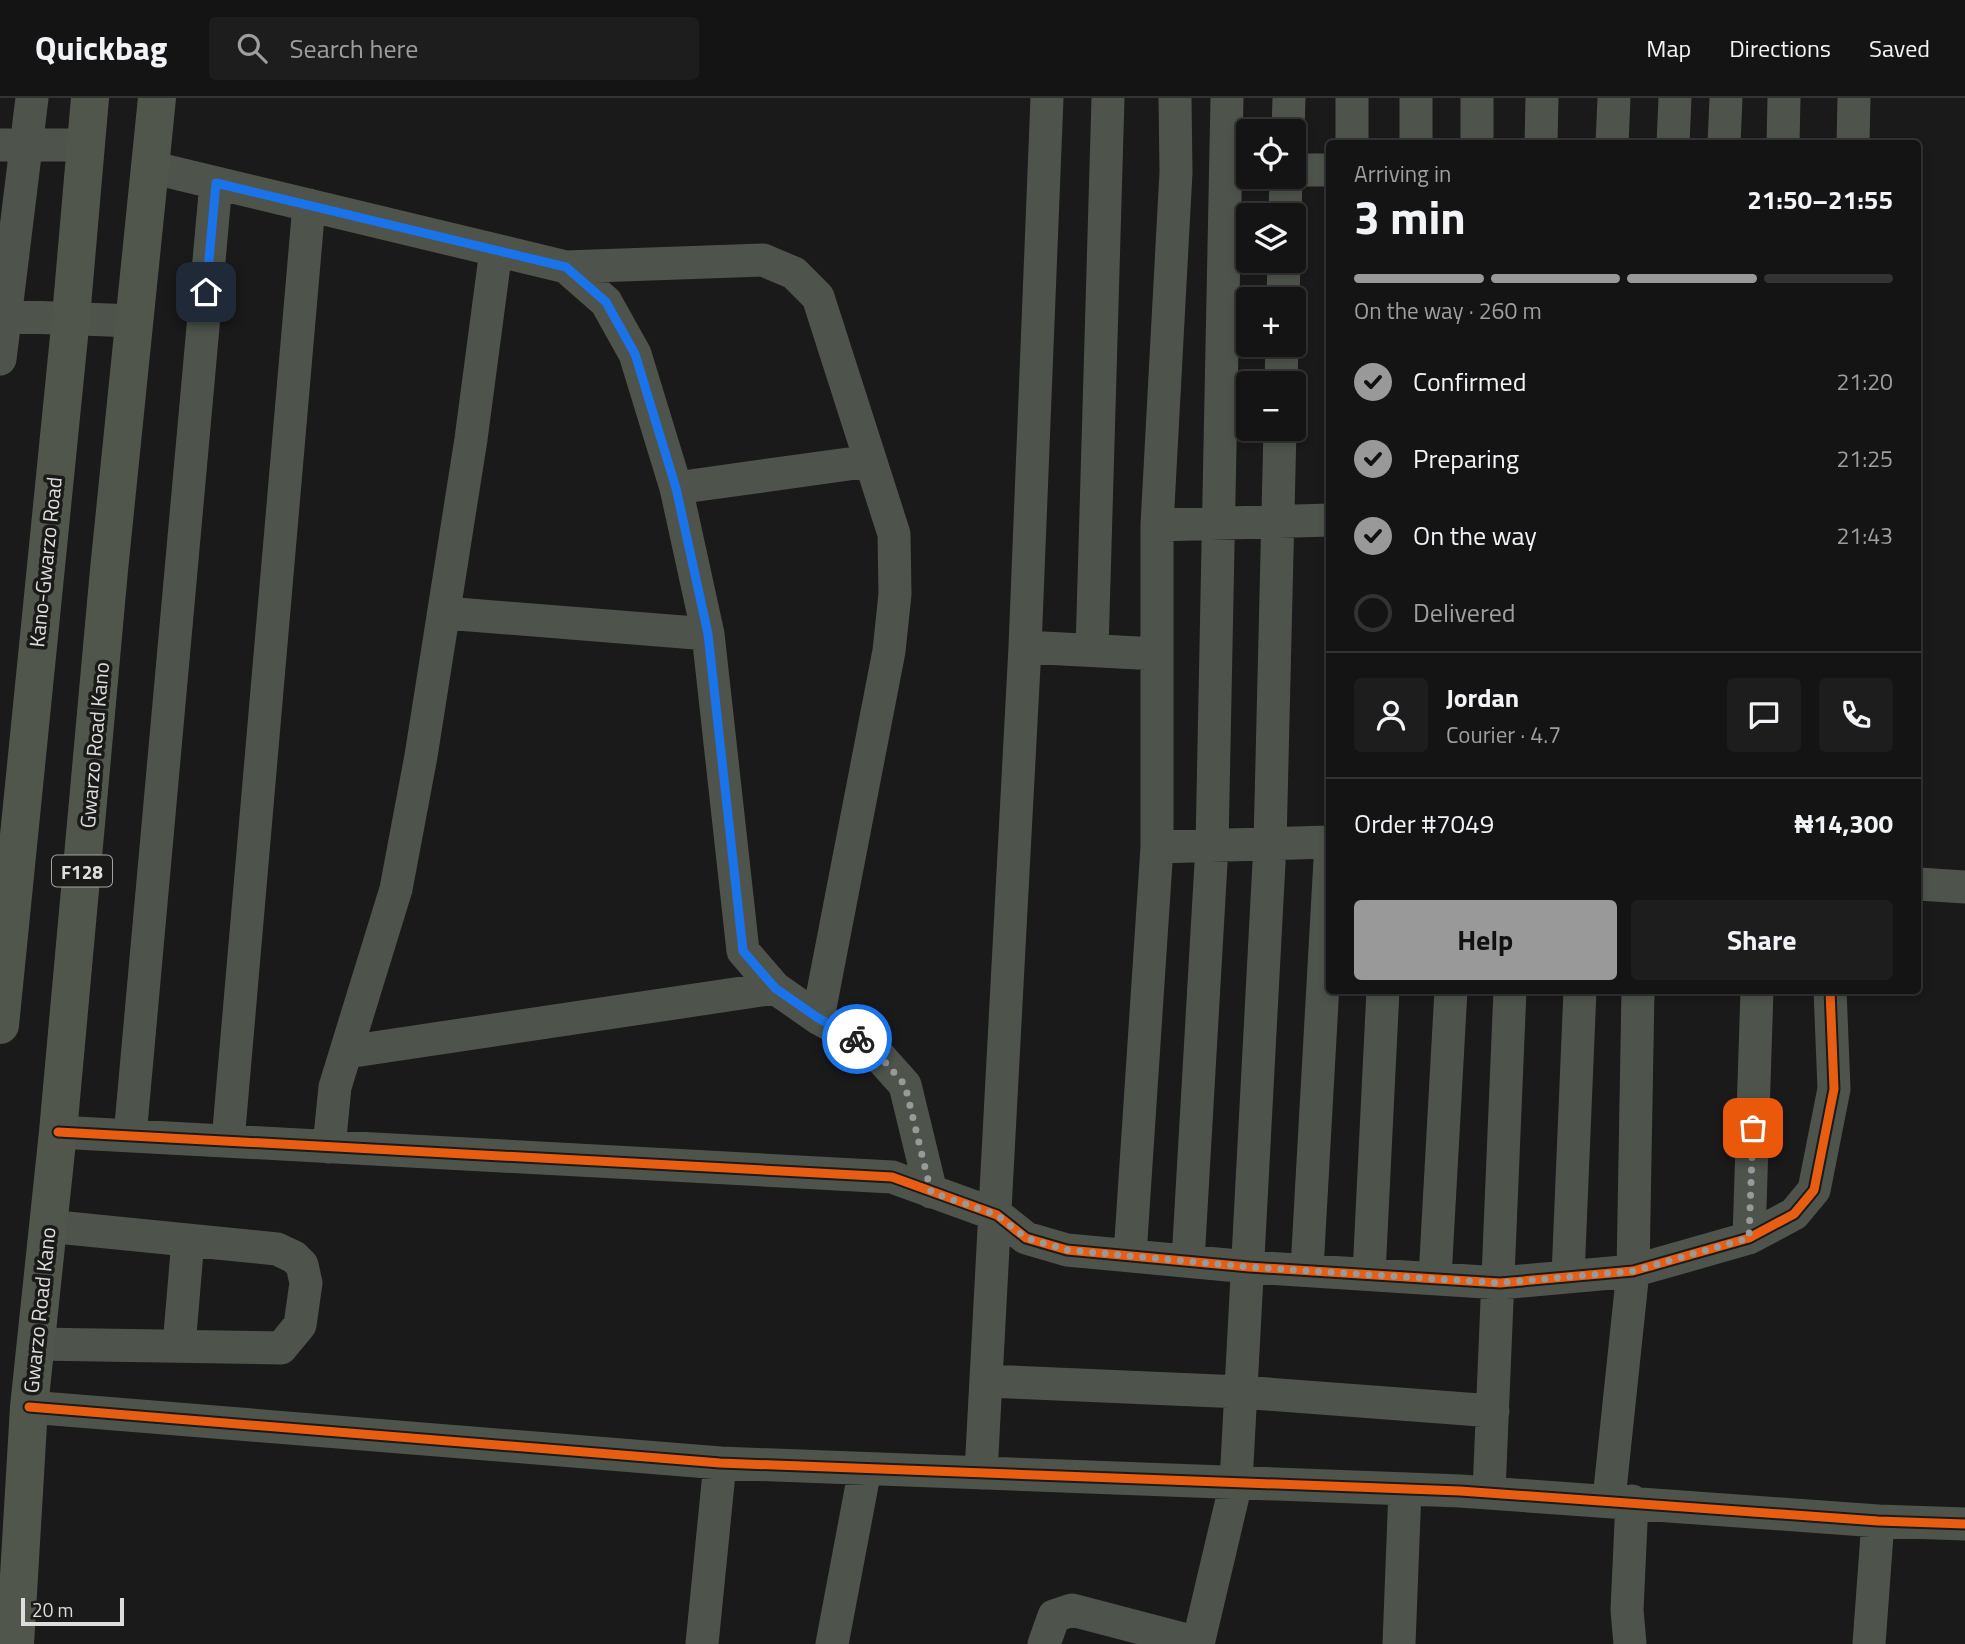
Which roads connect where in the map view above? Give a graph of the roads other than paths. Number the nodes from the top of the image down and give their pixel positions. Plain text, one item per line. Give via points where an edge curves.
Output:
1 (32, 98) edge
2 (90, 98) edge
3 (1047, 98) edge
4 (1108, 98) edge
5 (1175, 98) edge
6 (1227, 98) edge
7 (1289, 98) edge
8 (1352, 98) edge
9 (1416, 98) edge
10 (1477, 98) edge
11 (1542, 98) edge
12 (1614, 98) edge
13 (1675, 98) edge
14 (1726, 98) edge
15 (1784, 98) edge
16 (1854, 98) edge
17 (157, 100) edge
18 (1288, 119) edge
19 (1352, 140) edge
20 (1416, 140) edge
21 (1476, 140) edge
22 (1541, 140) edge
23 (1612, 140) edge
24 (1673, 140) edge
25 (1724, 140) edge
26 (1783, 140) edge
27 (1853, 140) edge
28 (14, 145) edge
29 (86, 145) junction
30 (150, 167) junction
31 (1306, 170) edge
32 (1326, 170) edge
33 (1236, 171) edge
34 (1176, 172) junction
35 (216, 183) junction
36 (309, 205) junction
37 (496, 250) junction
38 (566, 267) junction
39 (2, 316) edge
40 (71, 317) junction
41 (135, 321) junction
42 (0, 359) edge
43 (1280, 441) edge
44 (870, 461) junction
45 (676, 488) junction
46 (1326, 520) edge
47 (1278, 522) junction
48 (1218, 523) junction
49 (1157, 525) junction
50 (445, 613) junction
51 (708, 634) junction
52 (1025, 647) junction
53 (1092, 650) junction
54 (1157, 654) junction
55 (11, 784) edge
56 (1326, 842) edge
57 (1270, 844) junction
58 (1212, 846) junction
59 (1157, 847) junction
60 (1921, 884) edge
61 (1965, 887) edge
62 (1326, 974) edge
63 (775, 988) junction
64 (1383, 994) edge
65 (1451, 994) edge
66 (1510, 994) edge
67 (1580, 994) edge
68 (1638, 994) edge
69 (1757, 994) edge
70 (1830, 994) edge
71 (818, 1018) junction
72 (0, 1025) edge
73 (347, 1052) junction
74 (58, 1132) junction
75 (130, 1136) junction
76 (228, 1142) junction
77 (329, 1147) junction
78 (931, 1192) junction
79 (997, 1215) junction
80 (47, 1226) junction
81 (1749, 1238) junction
82 (188, 1240) junction
83 (1130, 1255) junction
84 (1188, 1261) junction
85 (1249, 1267) junction
86 (1307, 1269) junction
87 (1633, 1271) junction
88 (1369, 1273) junction
89 (1568, 1276) junction
90 (1435, 1278) junction
91 (1500, 1283) junction
92 (35, 1344) junction
93 (179, 1346) junction
94 (987, 1381) junction
95 (1241, 1392) junction
96 (29, 1407) junction
97 (1493, 1411) junction
98 (720, 1463) junction
99 (865, 1469) junction
100 (981, 1473) junction
101 (1236, 1483) junction
102 (1405, 1489) junction
103 (1489, 1492) junction
104 (1621, 1500) junction
105 (1878, 1521) junction
106 (1965, 1524) edge
107 (1198, 1643) edge
108 (15, 1644) edge
109 (702, 1644) edge
110 (832, 1644) edge
111 (1044, 1644) edge
112 (1399, 1644) edge
113 (1630, 1644) edge
114 (1869, 1644) edge

1 - 28 street
2 - 29 main road, Kano-Gwarzo Road
3 - 52 street
4 - 53 street
5 - 34 street
6 - 33 street
7 - 18 street
8 - 19 street
9 - 20 street
10 - 21 street
11 - 22 street
12 - 23 street
13 - 24 street
14 - 25 street
15 - 26 street
16 - 27 street
17 - 30 main road, Gwarzo Road Kano / F128
28 - 29 street
28 - 39 street
29 - 40 main road, Kano-Gwarzo Road
30 - 35 street
30 - 41 main road, Gwarzo Road Kano / F128
31 - 32 street
33 - 34 street
33 - 48 street
34 - 49 street
35 - 36 street
35 - 75 street
36 - 37 street
36 - 76 street
37 - 38 street
37 - 50 street
38 - 44 street via 764,260 794,273 818,297
38 - 45 street via 606,302 635,354
39 - 40 street
39 - 42 street
40 - 41 street
40 - 55 main road, Kano-Gwarzo Road
41 - 74 main road, Gwarzo Road Kano / F128
43 - 47 street
44 - 45 street
44 - 71 street via 894,534 890,651
45 - 51 street
46 - 47 street
47 - 48 street
47 - 57 street
48 - 49 street
48 - 58 street
49 - 54 street
50 - 51 street
50 - 73 street via 396,889
51 - 63 street via 743,951
52 - 53 street
52 - 79 street
53 - 54 street
54 - 59 street
55 - 72 main road, Kano-Gwarzo Road
56 - 57 street
57 - 58 street
57 - 85 street
58 - 59 street
58 - 84 street
59 - 83 street
60 - 61 street
62 - 86 street
63 - 71 street
63 - 73 street
64 - 88 street
65 - 90 street
66 - 91 street
67 - 89 street
68 - 87 street
69 - 81 street
70 - 81 street via 1835,1089 1814,1190 1794,1214
71 - 78 street via 871,1046 905,1085
73 - 77 street via 335,1087
74 - 75 street
74 - 80 main road, Gwarzo Road Kano / F128
75 - 76 street
76 - 77 street
77 - 78 street via 892,1177
78 - 79 street
79 - 83 street via 1026,1238 1067,1250
79 - 94 street
80 - 82 street
80 - 92 main road, Gwarzo Road Kano / F128
81 - 87 street
82 - 93 street
82 - 93 street via 277,1249 302,1265 306,1283 300,1325 281,1348
83 - 84 street
84 - 85 street
85 - 86 street
85 - 95 street
86 - 88 street
87 - 89 street
87 - 104 street
88 - 90 street
89 - 91 street
90 - 91 street
91 - 97 street
92 - 93 street
92 - 96 main road, Gwarzo Road Kano / F128
94 - 95 street
94 - 100 street
95 - 97 street
95 - 101 street
96 - 98 street
96 - 108 main road, Gwarzo Road Kano / F128
97 - 103 street
98 - 99 street
98 - 109 street
99 - 100 street
99 - 110 street
100 - 101 street
101 - 102 street
101 - 107 street
102 - 103 street
102 - 112 street
103 - 104 street
104 - 105 street
104 - 113 street
105 - 106 street
105 - 114 street
107 - 111 street via 1072,1610 1054,1616

